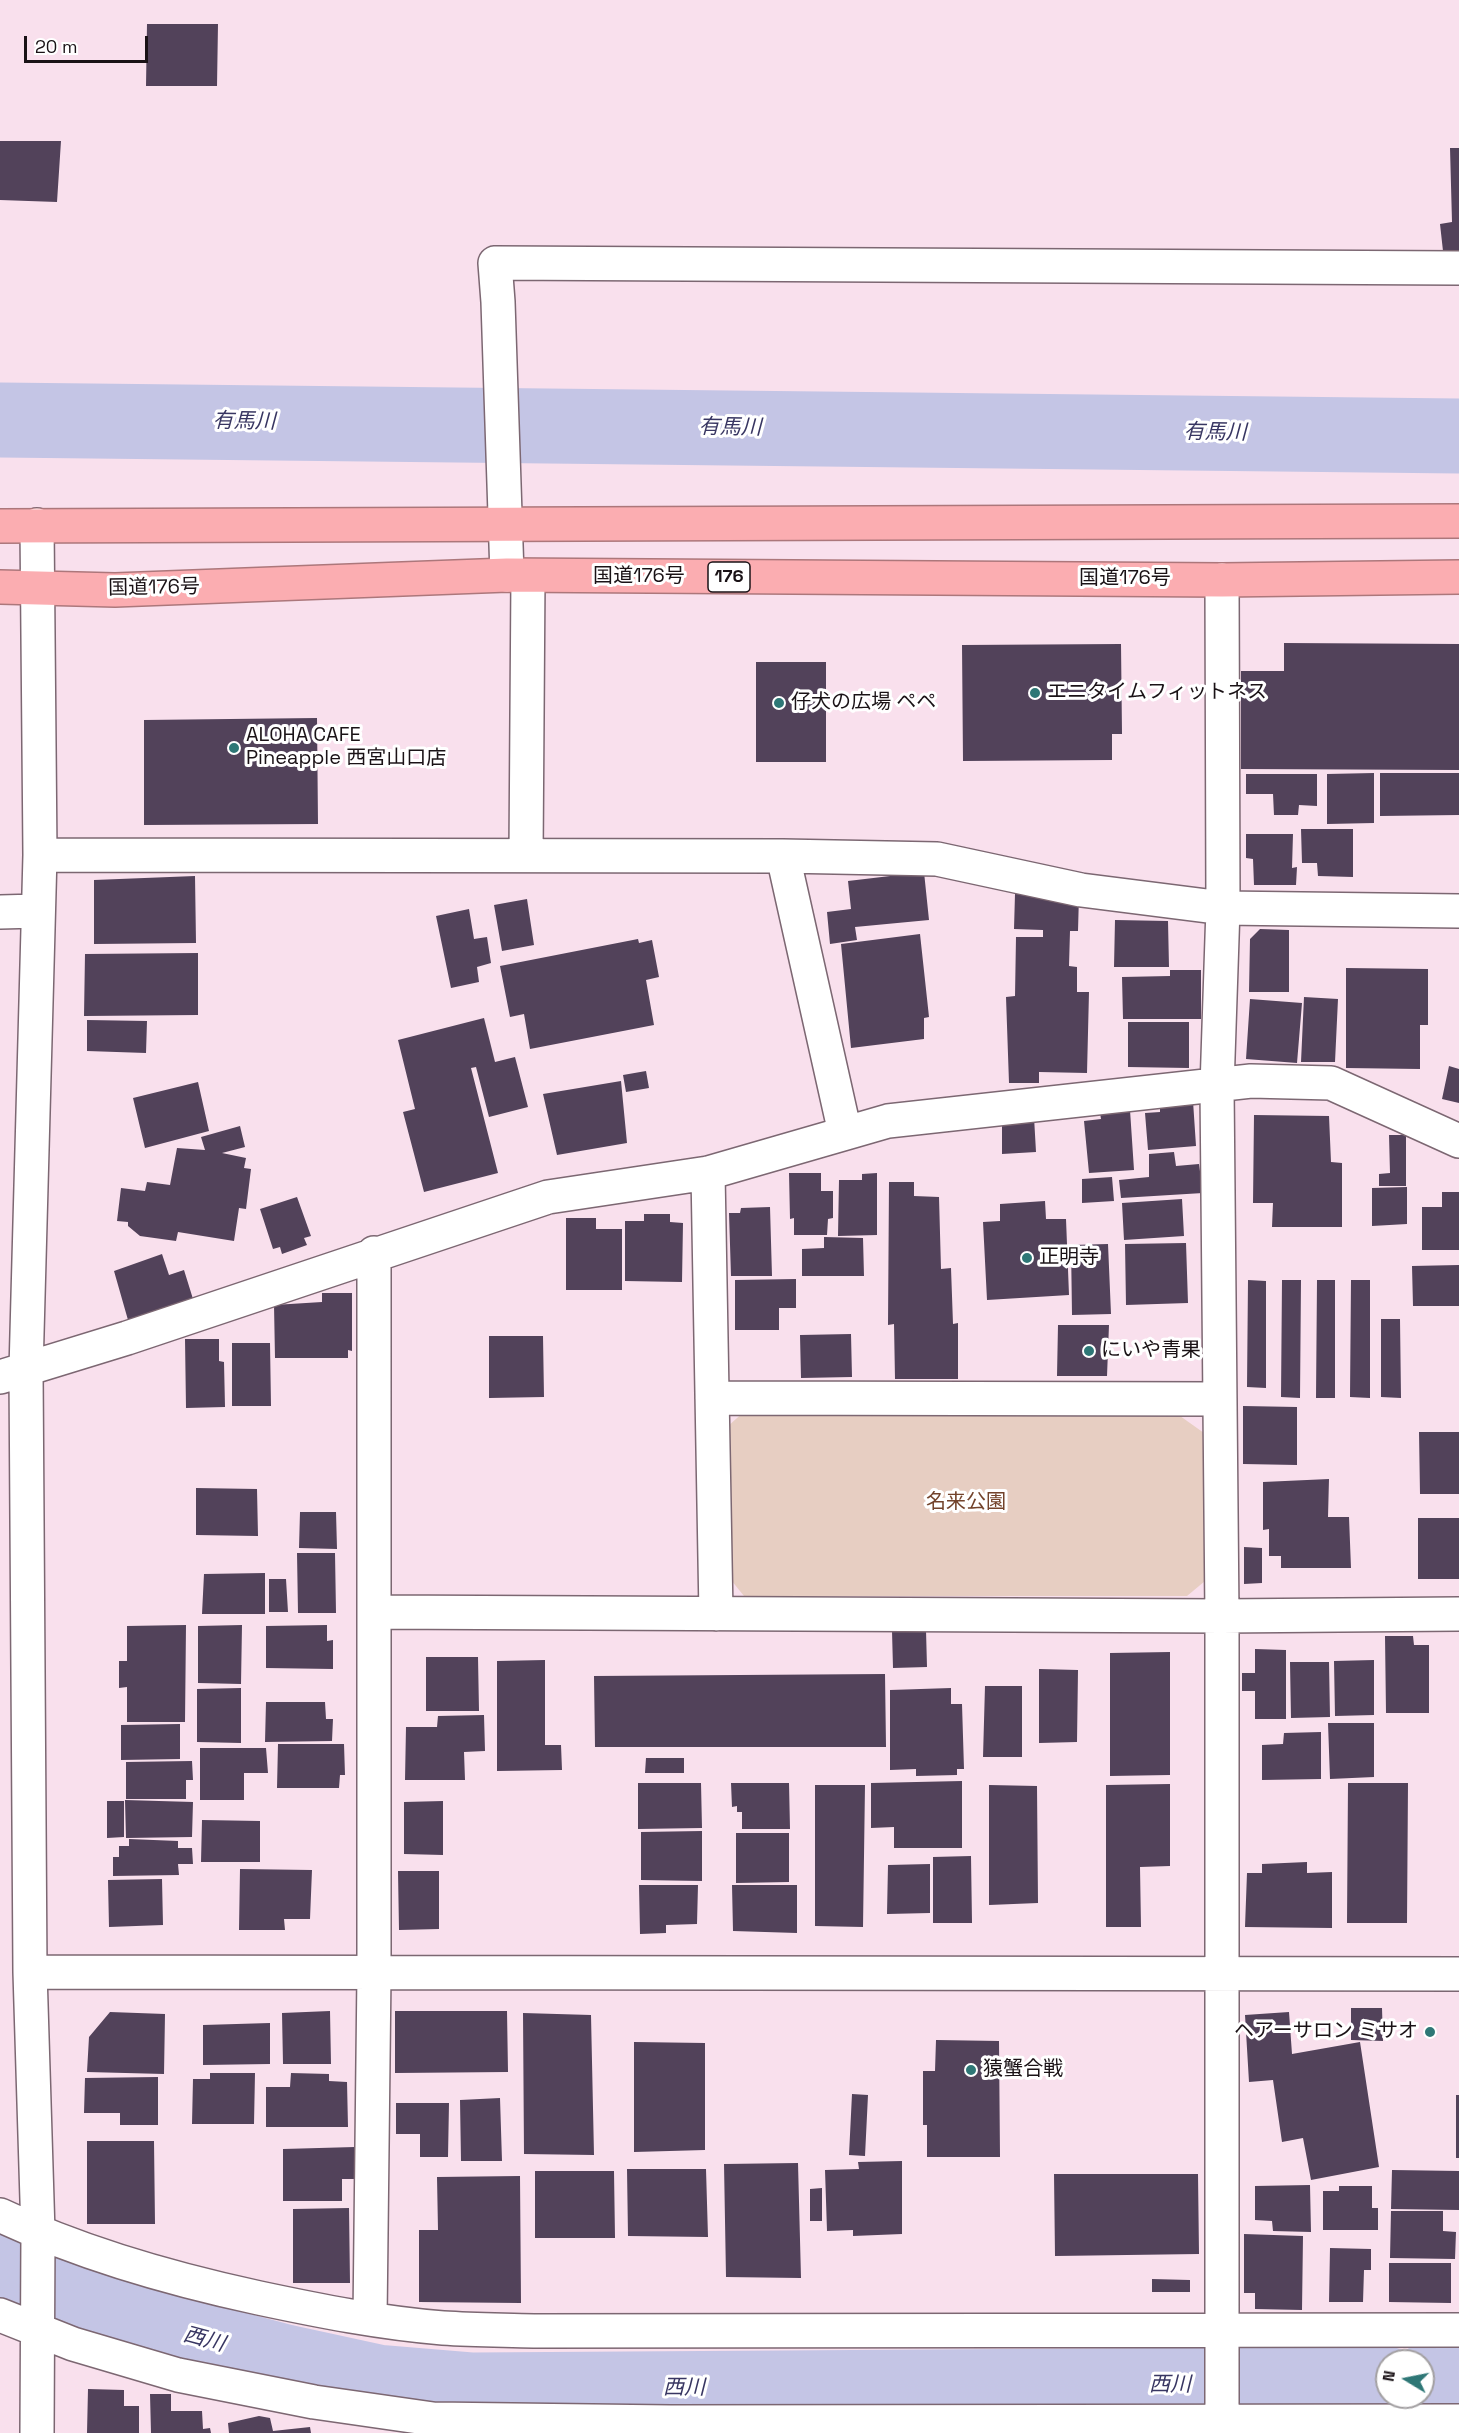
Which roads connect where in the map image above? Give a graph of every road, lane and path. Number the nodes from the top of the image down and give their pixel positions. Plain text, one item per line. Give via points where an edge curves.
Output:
1 (1459, 268) edge
2 (505, 511) junction
3 (1459, 521) edge
4 (38, 525) junction
5 (0, 526) edge
6 (518, 576) junction
7 (1459, 577) edge
8 (1222, 580) junction
9 (0, 587) edge
10 (36, 587) junction
11 (40, 855) junction
12 (526, 855) junction
13 (783, 856) junction
14 (1223, 908) junction
15 (37, 911) junction
16 (1459, 911) edge
17 (0, 912) edge
18 (1217, 1087) junction
19 (845, 1133) junction
20 (1459, 1142) edge
21 (708, 1173) junction
22 (374, 1253) junction
23 (13, 1373) edge
24 (712, 1398) junction
25 (1220, 1399) junction
26 (375, 1612) junction
27 (716, 1614) junction
28 (1459, 1614) edge
29 (1222, 1616) junction
30 (30, 1972) junction
31 (374, 1973) junction
32 (1222, 1974) junction
33 (1459, 1974) edge
34 (0, 2215) edge
35 (38, 2233) junction
36 (0, 2314) edge
37 (370, 2319) junction
38 (1459, 2330) edge
39 (1222, 2331) junction
40 (38, 2332) junction
41 (1459, 2421) edge
42 (1222, 2427) edge
43 (36, 2433) edge

1 - 2 street via 495,263
2 - 3 highway
2 - 4 highway
2 - 6 street
4 - 5 highway
4 - 10 street
6 - 8 highway, 国道176号 / 176
6 - 10 highway, 国道176号 / 176 via 115,590
6 - 12 street
7 - 8 highway, 国道176号 / 176
8 - 14 street
9 - 10 highway, 国道176号 / 176
10 - 11 street
11 - 12 street
11 - 15 street
12 - 13 street
13 - 14 street via 936,859 1081,890
13 - 19 street
14 - 16 street
14 - 18 street
15 - 17 street
15 - 23 street
18 - 19 street via 888,1121
18 - 20 street via 1251,1081 1331,1083
18 - 25 street
19 - 21 street
21 - 22 street via 548,1197
21 - 24 street
22 - 23 street
22 - 26 street
23 - 30 street
24 - 25 street
24 - 27 street
25 - 29 street
26 - 27 street
26 - 31 street
27 - 29 street
28 - 29 street
29 - 32 street
30 - 31 street
30 - 35 street
31 - 32 street
31 - 37 street
32 - 33 street
32 - 39 street
34 - 35 street
35 - 37 street via 198,2284
35 - 40 street
36 - 40 street
37 - 39 street via 444,2328 534,2331
38 - 39 street
39 - 42 street
40 - 42 street via 178,2375 314,2402 433,2419
40 - 43 street
41 - 42 street

